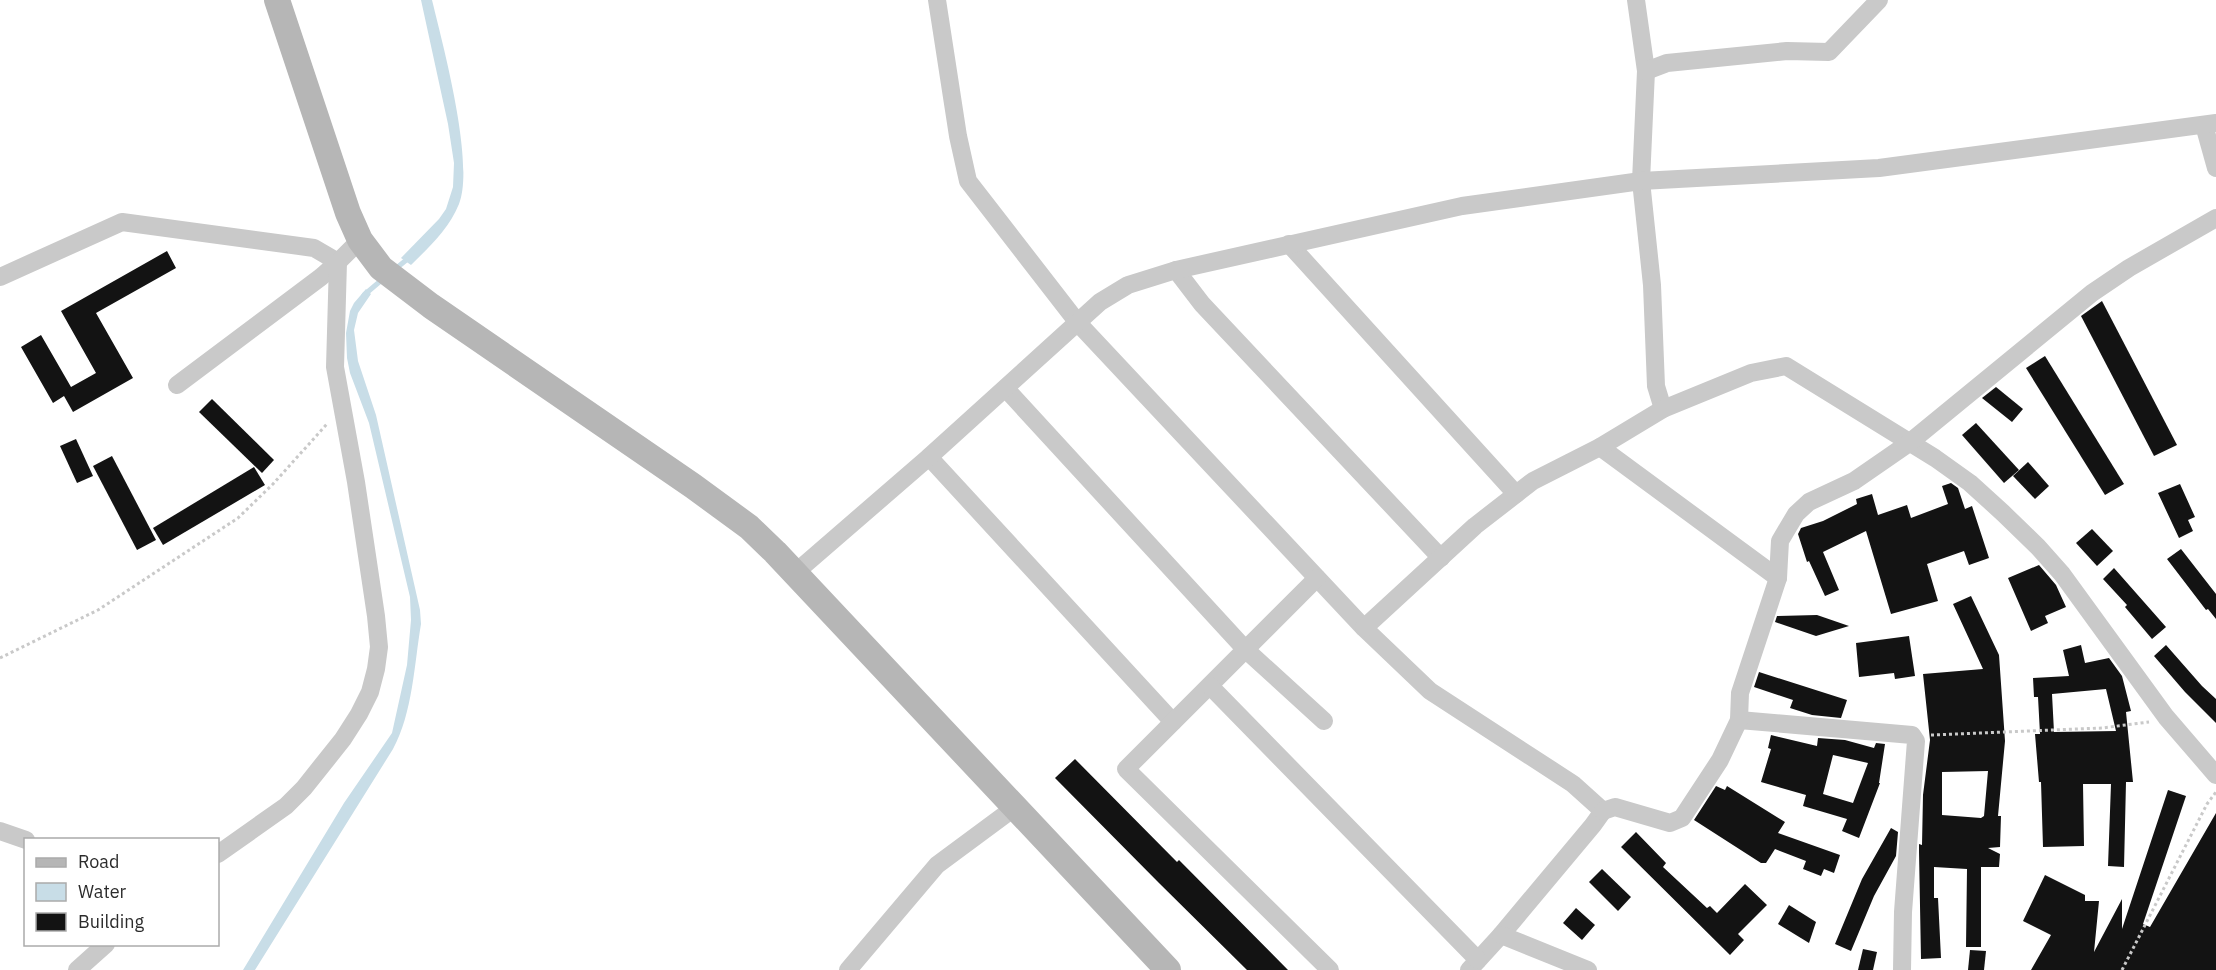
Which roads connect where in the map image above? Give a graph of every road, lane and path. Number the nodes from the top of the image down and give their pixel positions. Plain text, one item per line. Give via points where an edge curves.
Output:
1 (277, 0) edge
2 (937, 0) edge
3 (1636, 0) edge
4 (1879, 0) edge
5 (1646, 71) junction
6 (2210, 124) edge
7 (2216, 168) edge
8 (1641, 181) junction
9 (2216, 218) edge
10 (360, 240) junction
11 (1289, 244) junction
12 (338, 262) junction
13 (1176, 270) junction
14 (0, 277) edge
15 (1078, 323) junction
16 (177, 386) dead end
17 (1006, 389) junction
18 (342, 407) junction
19 (1663, 409) junction
20 (1909, 443) junction
21 (1600, 447) junction
22 (929, 457) junction
23 (1516, 494) junction
24 (1441, 558) junction
25 (795, 573) junction
26 (1317, 578) junction
27 (1778, 578) junction
28 (1364, 628) junction
29 (1245, 649) junction
30 (0, 658) edge
31 (1210, 686) junction
32 (2166, 717) junction
33 (1739, 720) junction
34 (1324, 721) dead end
35 (1173, 722) junction
36 (1912, 735) junction
37 (2216, 775) edge
38 (2216, 792) edge
39 (1014, 808) junction
40 (1603, 810) junction
41 (0, 831) edge
42 (24, 839) edge
43 (219, 853) edge
44 (1501, 935) junction
45 (105, 946) edge
46 (1474, 965) edge
47 (77, 970) edge
48 (848, 970) edge
49 (1168, 970) edge
50 (1330, 970) edge
51 (1588, 970) edge
52 (1902, 970) edge
53 (2122, 970) edge

1 - 10 street
2 - 15 street via 968,181
3 - 5 street
4 - 5 street via 1829,52 1787,51 1667,63
5 - 8 street
6 - 7 street
6 - 8 street via 1879,168
8 - 11 street via 1462,206
8 - 19 street via 1652,285 1656,386
9 - 20 street via 2092,293
10 - 12 street
10 - 25 street via 381,268 723,507 756,533
11 - 13 street
11 - 23 street
12 - 14 street via 314,248 122,222
12 - 16 street
12 - 18 street via 335,367
13 - 15 street via 1128,285 1100,302
13 - 24 street via 1202,304
15 - 17 street
15 - 26 street
17 - 22 street
17 - 29 street
18 - 30 path via 238,518 98,610
18 - 43 street via 376,616 379,647 370,692 343,739 304,788 286,806
19 - 20 street via 1751,373 1786,366
19 - 21 street
20 - 27 street via 1854,481 1809,502 1796,514 1780,541
20 - 32 street via 1970,483 2038,547
21 - 23 street via 1533,481
21 - 27 street
22 - 25 street
22 - 35 street
23 - 24 street
24 - 28 street
25 - 39 street
26 - 28 street
26 - 29 street
27 - 33 street via 1740,693
28 - 40 street via 1430,691 1573,784
29 - 31 street
29 - 34 street
31 - 35 street
31 - 46 street
32 - 36 path via 2102,728
32 - 37 street
33 - 36 street
33 - 40 street via 1720,760 1682,818 1670,823 1615,807
35 - 50 street via 1126,769
36 - 52 street via 1916,741
38 - 53 path
39 - 48 street via 937,865
39 - 49 street
40 - 44 street
41 - 42 street
44 - 46 street
44 - 51 street
45 - 47 street

